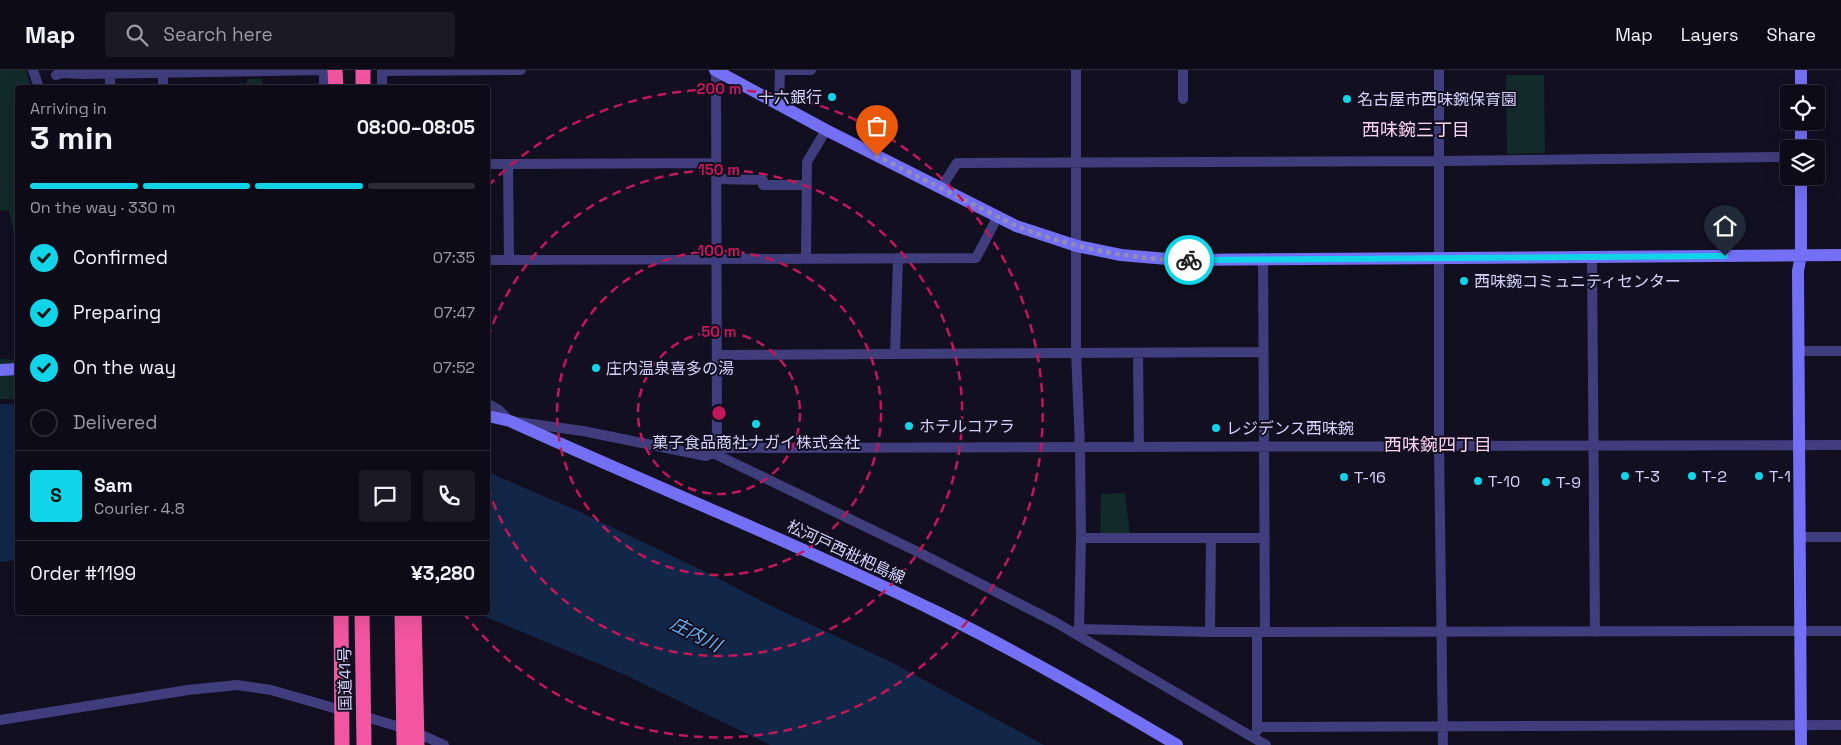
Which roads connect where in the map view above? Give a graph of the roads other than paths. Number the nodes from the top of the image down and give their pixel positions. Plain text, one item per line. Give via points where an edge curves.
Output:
1 (33, 70) edge
2 (324, 70) edge
3 (335, 70) edge
4 (341, 70) edge
5 (355, 70) edge
6 (363, 70) edge
7 (378, 70) edge
8 (521, 70) edge
9 (716, 70) edge
10 (811, 70) edge
11 (1076, 70) edge
12 (1183, 70) edge
13 (1439, 70) edge
14 (1801, 70) edge
15 (145, 71) edge
16 (84, 72) edge
17 (164, 72) junction
18 (110, 73) junction
19 (56, 74) dead end
20 (38, 85) edge
21 (110, 85) edge
22 (164, 85) edge
23 (324, 85) edge
24 (336, 85) edge
25 (341, 85) edge
26 (355, 85) edge
27 (363, 85) edge
28 (372, 85) edge
29 (381, 85) edge
30 (1801, 85) edge
31 (1183, 99) dead end
32 (779, 105) junction
33 (826, 130) junction
34 (1780, 157) edge
35 (1440, 161) junction
36 (1076, 162) junction
37 (716, 163) junction
38 (490, 164) edge
39 (508, 164) junction
40 (716, 179) junction
41 (807, 185) junction
42 (1801, 185) edge
43 (941, 188) junction
44 (998, 216) junction
45 (1077, 246) junction
46 (1801, 255) junction
47 (1841, 255) edge
48 (1592, 257) junction
49 (898, 258) junction
50 (1263, 258) junction
51 (1439, 258) junction
52 (806, 259) junction
53 (490, 260) edge
54 (509, 260) junction
55 (716, 260) junction
56 (1798, 351) junction
57 (1841, 351) edge
58 (1076, 352) junction
59 (1263, 352) junction
60 (1138, 353) junction
61 (895, 354) junction
62 (717, 355) junction
63 (15, 368) edge
64 (0, 370) edge
65 (490, 405) edge
66 (490, 417) edge
67 (510, 422) junction
68 (1800, 445) junction
69 (1841, 445) edge
70 (1439, 446) junction
71 (1594, 446) junction
72 (1080, 447) junction
73 (1139, 447) junction
74 (1264, 447) junction
75 (715, 451) junction
76 (1800, 537) junction
77 (1841, 537) edge
78 (1081, 538) junction
79 (1211, 538) junction
80 (1265, 538) junction
81 (341, 615) edge
82 (362, 615) edge
83 (402, 615) edge
84 (414, 615) edge
85 (1800, 631) junction
86 (1841, 631) edge
87 (1210, 632) junction
88 (1261, 632) junction
89 (1595, 632) junction
90 (1079, 633) junction
91 (1443, 633) junction
92 (341, 710) junction
93 (363, 715) junction
94 (0, 720) edge
95 (1801, 725) junction
96 (1841, 725) edge
97 (1257, 727) junction
98 (1443, 727) junction
99 (1262, 742) edge
100 (342, 745) edge
101 (364, 745) edge
102 (404, 745) edge
103 (417, 745) edge
104 (444, 745) edge
105 (1177, 745) edge
106 (1443, 745) edge
107 (1801, 745) edge

1 - 20 street
2 - 17 street
2 - 23 street
3 - 24 highway
4 - 25 highway
5 - 26 highway
6 - 27 highway
7 - 8 street
7 - 28 highway
7 - 29 street
9 - 32 street
9 - 37 street
10 - 32 street via 780,70
11 - 36 street
12 - 31 street
13 - 35 street
14 - 30 street
15 - 17 street
15 - 18 street
16 - 18 street
16 - 19 street
17 - 22 street
18 - 21 street
32 - 33 street
33 - 41 street via 807,162
33 - 43 street
34 - 35 street
35 - 36 street
35 - 51 street
36 - 43 street via 957,162
36 - 45 street
37 - 39 street
37 - 40 street
38 - 39 street
39 - 54 street
40 - 41 street via 763,180 763,185
40 - 55 street
41 - 52 street
42 - 46 street
43 - 44 street
44 - 45 street via 1039,235
44 - 49 street via 976,258
45 - 50 street via 1179,260
45 - 58 street
46 - 47 street
46 - 48 street
46 - 56 street
48 - 51 street
48 - 71 street
49 - 52 street
49 - 61 street
50 - 51 street
50 - 59 street
51 - 70 street
52 - 55 street
53 - 54 street
54 - 55 street
55 - 62 street
56 - 57 street
56 - 68 street
58 - 60 street
58 - 61 street
58 - 72 street
59 - 60 street
59 - 74 street
60 - 73 street
61 - 62 street
62 - 75 street
63 - 64 street
65 - 67 street
66 - 67 street, 松河戸西枇杷島線
67 - 75 street via 583,431 706,456
67 - 105 street, 松河戸西枇杷島線 via 940,613 1087,692
68 - 69 street
68 - 71 street
68 - 76 street
70 - 71 street
70 - 74 street
70 - 91 street
71 - 89 street
72 - 73 street
72 - 75 street
72 - 78 street
73 - 74 street
74 - 80 street
75 - 90 street
76 - 77 street
76 - 85 street
78 - 79 street
78 - 90 street
79 - 80 street
79 - 87 street
80 - 88 street
81 - 92 highway, 国道41号
82 - 93 highway, 国道41号
83 - 102 highway
84 - 103 highway
85 - 86 street
85 - 89 street
85 - 95 street
87 - 88 street
87 - 90 street
88 - 91 street
88 - 97 street
89 - 91 street
90 - 99 street
91 - 98 street
92 - 94 street via 271,690 237,686 188,690
92 - 100 highway, 国道41号
93 - 101 highway, 国道41号
93 - 104 street
95 - 96 street
95 - 98 street
95 - 107 street
97 - 98 street
97 - 99 street
98 - 106 street

